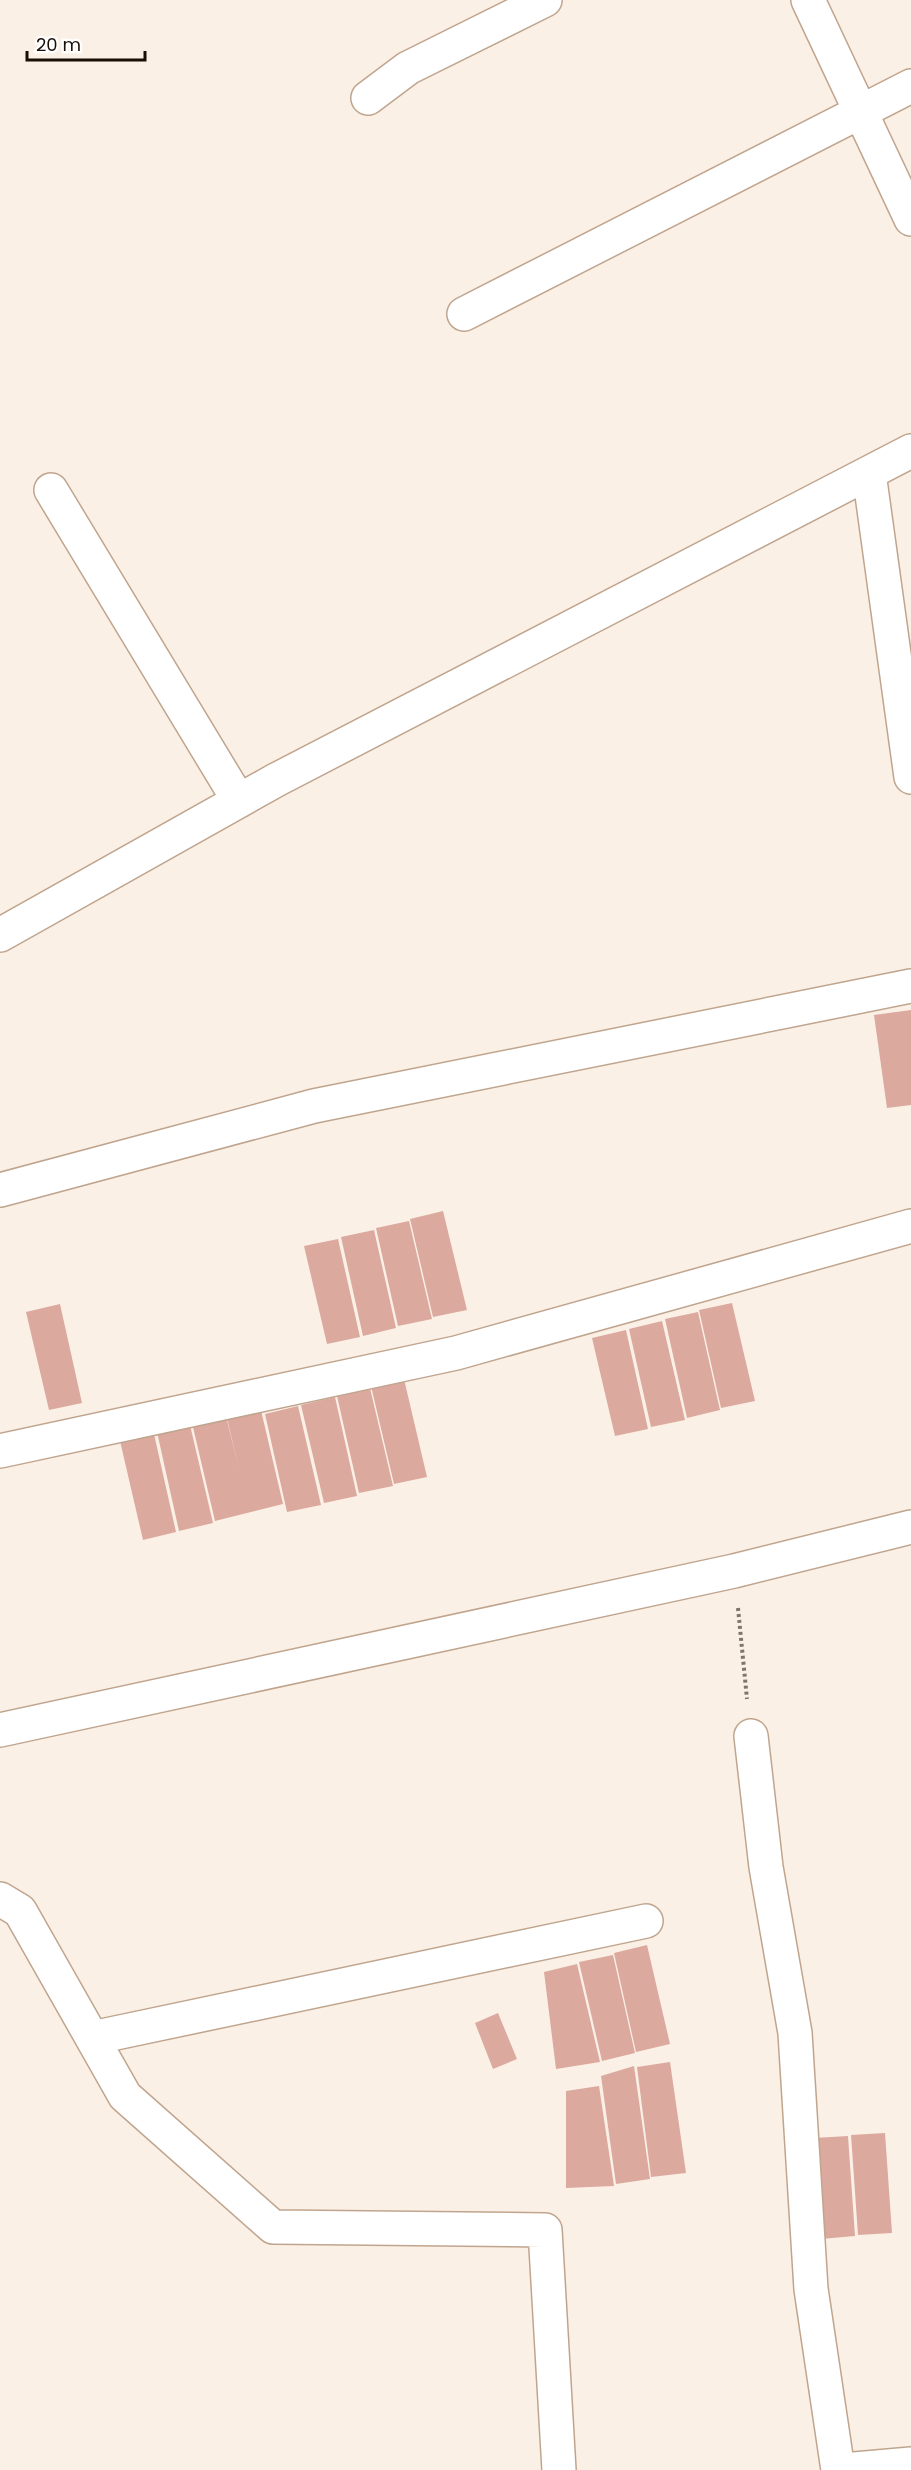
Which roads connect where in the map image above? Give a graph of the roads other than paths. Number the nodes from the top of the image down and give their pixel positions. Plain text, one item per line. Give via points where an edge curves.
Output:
1 (545, 0) edge
2 (808, 0) edge
3 (911, 86) edge
4 (368, 98) dead end
5 (860, 111) junction
6 (911, 219) edge
7 (464, 314) dead end
8 (911, 451) edge
9 (869, 472) junction
10 (51, 490) dead end
11 (911, 777) edge
12 (239, 801) junction
13 (0, 935) edge
14 (911, 986) edge
15 (0, 1190) edge
16 (911, 1226) edge
17 (0, 1451) edge
18 (911, 1527) edge
19 (0, 1730) edge
20 (751, 1736) road end
21 (0, 1899) edge
22 (646, 1922) dead end
23 (92, 2038) junction
24 (911, 2464) edge
25 (559, 2470) edge
26 (838, 2470) edge
27 (843, 2470) edge

1 - 4 street via 408,68
2 - 5 street
3 - 5 street
5 - 6 street
5 - 7 street
8 - 9 street
9 - 11 street
9 - 12 street
10 - 12 street
12 - 13 street
14 - 15 street via 314,1106
16 - 17 street via 456,1353
18 - 19 street via 734,1571
20 - 26 street via 766,1867 795,2033 811,2289
21 - 23 street via 20,1911
22 - 23 street
23 - 25 street via 125,2096 273,2227 545,2230
24 - 27 street

